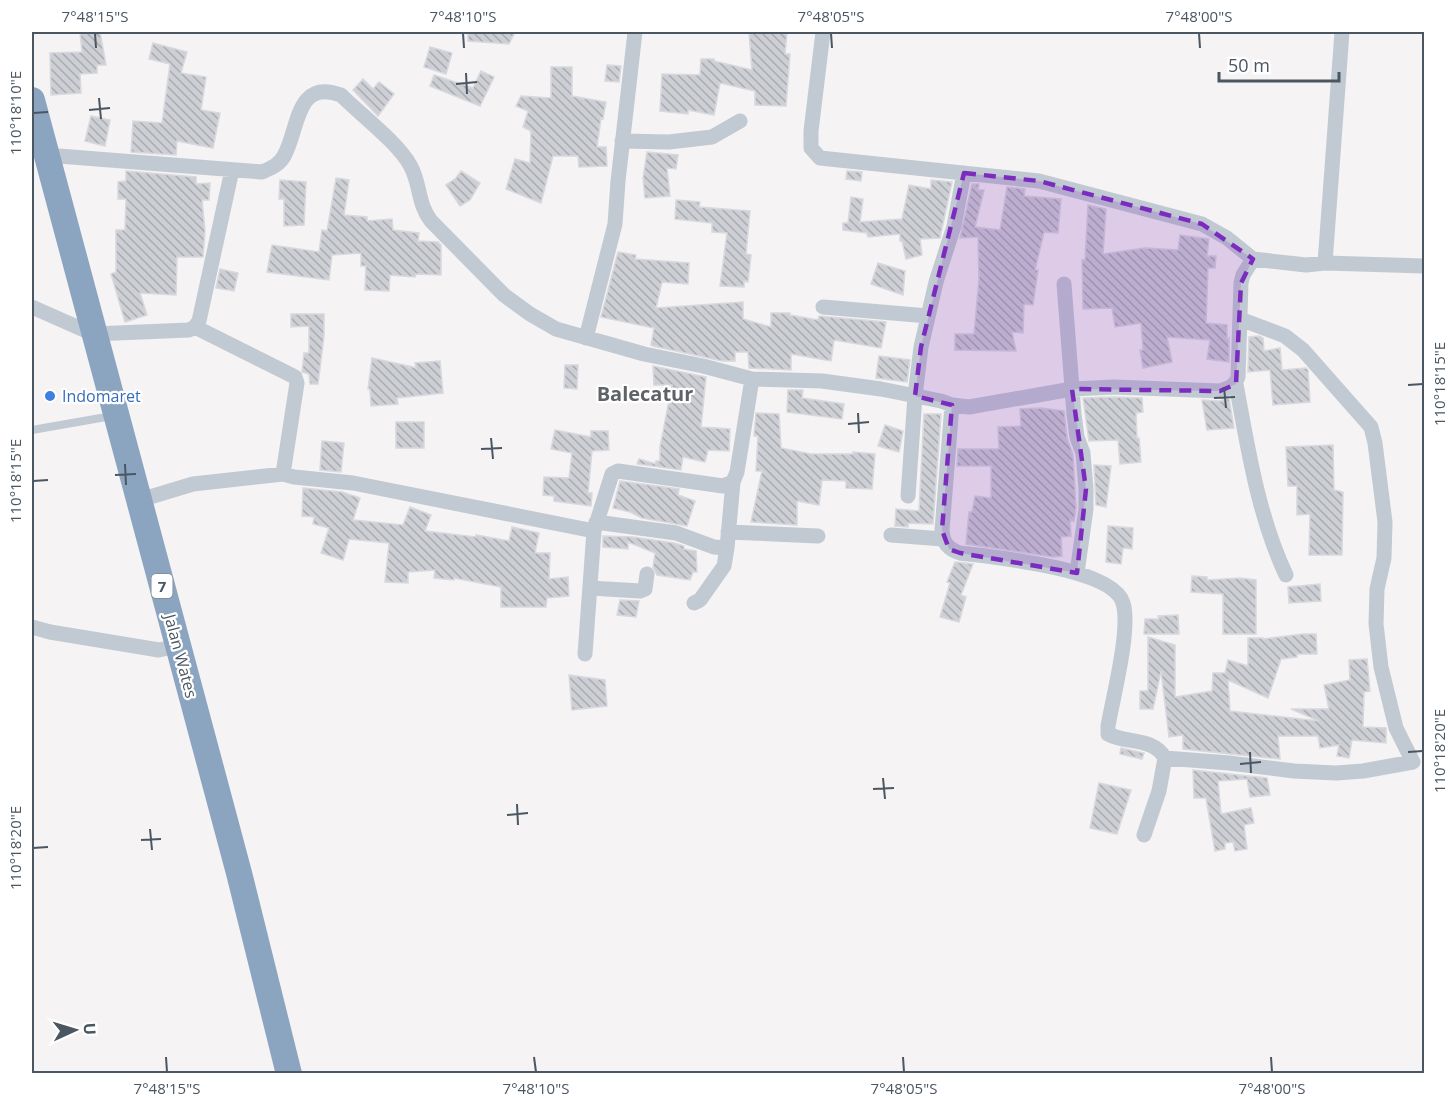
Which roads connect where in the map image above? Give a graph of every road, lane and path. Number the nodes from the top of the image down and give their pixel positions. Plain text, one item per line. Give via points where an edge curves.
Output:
1 (635, 32) edge
2 (824, 32) edge
3 (1342, 32) edge
4 (32, 100) edge
5 (740, 121) dead end
6 (622, 141) junction
7 (46, 155) junction
8 (232, 170) junction
9 (964, 173) junction
10 (1253, 259) junction
11 (1325, 263) junction
12 (1425, 266) edge
13 (1064, 284) dead end
14 (32, 307) edge
15 (823, 307) dead end
16 (928, 316) junction
17 (1240, 319) junction
18 (195, 327) junction
19 (93, 334) junction
20 (586, 338) junction
21 (752, 379) junction
22 (1236, 384) junction
23 (1072, 389) junction
24 (915, 396) junction
25 (952, 405) junction
26 (116, 415) junction
27 (32, 430) edge
28 (283, 474) junction
29 (733, 482) junction
30 (908, 496) dead end
31 (140, 500) junction
32 (595, 527) junction
33 (728, 532) junction
34 (891, 535) dead end
35 (818, 536) dead end
36 (943, 539) junction
37 (727, 548) junction
38 (1077, 573) junction
39 (647, 574) dead end
40 (1286, 575) dead end
41 (590, 588) junction
42 (694, 603) dead end
43 (32, 627) edge
44 (177, 645) junction
45 (585, 654) dead end
46 (1165, 758) junction
47 (1144, 836) dead end
48 (289, 1074) edge

1 - 6 street
2 - 9 street via 811,130 815,154 820,158
3 - 11 street
4 - 7 highway, Jalan Wates / 7
5 - 6 street via 712,137 669,142
6 - 20 street via 615,224
7 - 8 street
7 - 19 highway, Jalan Wates / 7
8 - 18 street
8 - 20 street via 262,172 275,167 284,157 304,101 322,92 341,95 397,148 417,180 423,211 504,295 556,329
9 - 10 street via 1039,181 1202,224
9 - 16 street via 954,226
10 - 11 street via 1306,265
10 - 17 street via 1241,283
11 - 12 street
13 - 23 street
14 - 19 street
15 - 16 street
16 - 24 street
17 - 22 street
17 - 46 street via 1286,336 1303,350 1371,427 1385,522 1376,624 1381,667 1396,729 1413,762 1336,773
18 - 19 street
18 - 28 street via 295,377
19 - 26 highway, Jalan Wates / 7
20 - 21 street
21 - 24 street via 822,381
21 - 29 street
22 - 23 street via 1220,391
22 - 40 street via 1264,518
23 - 25 street via 969,407
23 - 38 street via 1086,489
24 - 25 street
24 - 30 street
25 - 36 street
26 - 27 lane
26 - 31 highway, Jalan Wates / 7
28 - 31 street via 193,484
28 - 32 street
29 - 32 street via 723,486 615,472
29 - 33 street
31 - 44 highway, Jalan Wates / 7
32 - 37 street via 676,533
32 - 41 street
33 - 35 street
33 - 37 street
34 - 36 street
36 - 38 street via 949,549 960,553
37 - 42 street via 724,566
38 - 46 street via 1112,588 1123,603 1123,649 1108,734 1147,744
39 - 41 street via 645,589 640,591
41 - 45 street
43 - 44 street via 159,650
44 - 48 highway, Jalan Wates / 7
46 - 47 street

